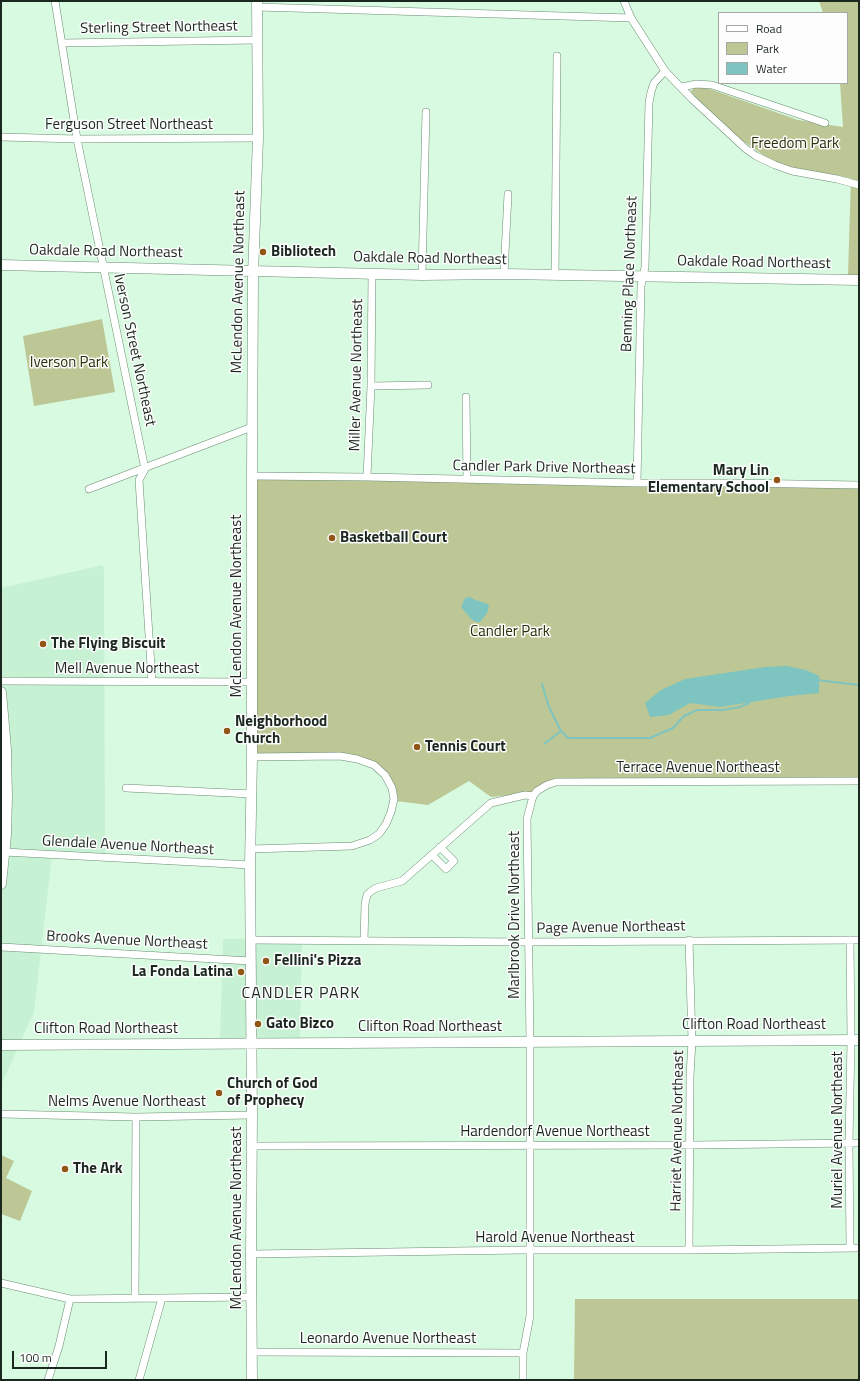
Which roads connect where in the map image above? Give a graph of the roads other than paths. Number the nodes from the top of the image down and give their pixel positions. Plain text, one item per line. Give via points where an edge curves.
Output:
1 (55, 1) edge
2 (624, 1) edge
3 (257, 4) edge
4 (631, 18) junction
5 (257, 40) junction
6 (62, 43) junction
7 (557, 56) dead end
8 (665, 71) junction
9 (682, 88) junction
10 (426, 112) dead end
11 (825, 123) dead end
12 (1, 137) edge
13 (258, 138) junction
14 (77, 139) junction
15 (859, 185) edge
16 (508, 194) dead end
17 (1, 265) edge
18 (103, 267) junction
19 (253, 270) junction
20 (372, 273) junction
21 (504, 274) junction
22 (422, 275) junction
23 (555, 276) junction
24 (643, 277) junction
25 (859, 280) edge
26 (428, 385) dead end
27 (371, 386) junction
28 (466, 397) dead end
29 (252, 427) junction
30 (145, 469) junction
31 (252, 476) junction
32 (367, 477) junction
33 (467, 479) junction
34 (637, 483) junction
35 (859, 486) edge
36 (90, 489) dead end
37 (1, 681) edge
38 (152, 682) junction
39 (252, 682) junction
40 (1, 692) edge
41 (252, 757) junction
42 (859, 781) edge
43 (126, 788) dead end
44 (252, 794) junction
45 (533, 796) junction
46 (440, 847) junction
47 (251, 849) junction
48 (4, 852) junction
49 (432, 855) junction
50 (250, 865) junction
51 (1, 884) edge
52 (251, 940) junction
53 (689, 940) junction
54 (850, 940) junction
55 (859, 940) edge
56 (364, 941) junction
57 (528, 942) junction
58 (1, 948) edge
59 (251, 961) junction
60 (855, 1040) edge
61 (692, 1041) junction
62 (530, 1042) junction
63 (252, 1043) junction
64 (1, 1045) edge
65 (1, 1114) edge
66 (252, 1115) junction
67 (136, 1117) junction
68 (850, 1143) junction
69 (859, 1143) edge
70 (690, 1145) junction
71 (251, 1146) junction
72 (529, 1146) junction
73 (850, 1248) junction
74 (859, 1248) edge
75 (529, 1250) junction
76 (689, 1250) junction
77 (250, 1254) junction
78 (1, 1283) edge
79 (251, 1297) junction
80 (162, 1298) junction
81 (70, 1299) junction
82 (135, 1299) junction
83 (252, 1352) junction
84 (523, 1352) junction
85 (48, 1380) edge
86 (139, 1380) edge
87 (252, 1380) edge
88 (523, 1380) edge

1 - 6 street, Iverson Street Northeast
2 - 4 street
3 - 4 street, Sterling Street Northeast
3 - 5 street, McLendon Avenue Northeast
4 - 8 street
5 - 6 street, Sterling Street Northeast
5 - 13 street, McLendon Avenue Northeast
6 - 14 street, Iverson Street Northeast
7 - 23 street
8 - 9 street
8 - 24 street, Benning Place Northeast via 654,83 649,103
9 - 11 street via 696,84 712,85
9 - 15 street via 746,150 756,156 792,171
10 - 22 street
12 - 14 street, Ferguson Street Northeast
13 - 14 street, Ferguson Street Northeast
13 - 19 street, McLendon Avenue Northeast
14 - 18 street, Iverson Street Northeast
16 - 21 street
17 - 18 street, Oakdale Road Northeast
18 - 19 street, Oakdale Road Northeast
18 - 30 street, Iverson Street Northeast
19 - 20 street, Oakdale Road Northeast
19 - 29 street, McLendon Avenue Northeast
20 - 22 street, Oakdale Road Northeast
20 - 27 street, Miller Avenue Northeast
21 - 22 street, Oakdale Road Northeast
21 - 23 street, Oakdale Road Northeast
23 - 24 street, Oakdale Road Northeast
24 - 25 street, Oakdale Road Northeast
24 - 34 street, Benning Place Northeast
26 - 27 street
27 - 32 street, Miller Avenue Northeast
28 - 33 street
29 - 30 street
29 - 31 street, McLendon Avenue Northeast
30 - 36 street
30 - 38 street, Iverson Street Northeast via 139,480
31 - 32 street, Candler Park Drive Northeast
31 - 39 street, McLendon Avenue Northeast
32 - 33 street, Candler Park Drive Northeast
33 - 34 street, Candler Park Drive Northeast
34 - 35 street, Candler Park Drive Northeast
37 - 38 street, Mell Avenue Northeast
38 - 39 street, Mell Avenue Northeast
39 - 41 street, McLendon Avenue Northeast
40 - 48 street via 6,776
41 - 44 street, McLendon Avenue Northeast
41 - 47 street via 340,756 358,759 374,765 385,776 392,788 394,799 386,824 370,840 352,846
42 - 45 street, Terrace Avenue Northeast via 556,782 547,785
43 - 44 street
44 - 47 street, McLendon Avenue Northeast
45 - 46 street via 525,795 491,803
45 - 57 street, Marlbrook Drive Northeast via 527,819
46 - 49 street
46 - 49 street via 454,861 446,869
47 - 50 street, McLendon Avenue Northeast
48 - 50 street, Glendale Avenue Northeast
48 - 51 street
49 - 56 street via 402,881 372,890 367,895
50 - 52 street, McLendon Avenue Northeast
52 - 56 street, Page Avenue Northeast
52 - 59 street, McLendon Avenue Northeast
53 - 54 street, Page Avenue Northeast
53 - 57 street, Page Avenue Northeast
53 - 61 street, Harriet Avenue Northeast
54 - 55 street, Page Avenue Northeast
54 - 60 street, Muriel Avenue Northeast
56 - 57 street, Page Avenue Northeast
57 - 62 street, Marlbrook Drive Northeast
58 - 59 street, Brooks Avenue Northeast
59 - 63 street, McLendon Avenue Northeast
60 - 61 street, Clifton Road Northeast
60 - 68 street, Muriel Avenue Northeast
61 - 62 street, Clifton Road Northeast
61 - 70 street, Harriet Avenue Northeast
62 - 63 street, Clifton Road Northeast
62 - 72 street, Marlbrook Drive Northeast
63 - 64 street, Clifton Road Northeast
63 - 66 street, McLendon Avenue Northeast
65 - 67 street, Nelms Avenue Northeast
66 - 67 street, Nelms Avenue Northeast
66 - 71 street, McLendon Avenue Northeast
67 - 82 street
68 - 69 street, Hardendorf Avenue Northeast
68 - 70 street, Hardendorf Avenue Northeast
68 - 73 street, Muriel Avenue Northeast
70 - 72 street, Hardendorf Avenue Northeast
70 - 76 street, Harriet Avenue Northeast
71 - 72 street, Hardendorf Avenue Northeast
71 - 77 street, McLendon Avenue Northeast
72 - 75 street, Marlbrook Drive Northeast
73 - 74 street, Harold Avenue Northeast
73 - 76 street, Harold Avenue Northeast
75 - 76 street, Harold Avenue Northeast
75 - 77 street, Harold Avenue Northeast
75 - 84 street, Marlbrook Drive Northeast via 530,1316
77 - 79 street, McLendon Avenue Northeast
78 - 81 street
79 - 80 street
79 - 83 street, McLendon Avenue Northeast
80 - 82 street
80 - 86 street
81 - 82 street
81 - 85 street
83 - 84 street, Leonardo Avenue Northeast
83 - 87 street, McLendon Avenue Northeast
84 - 88 street, Marlbrook Drive Northeast

